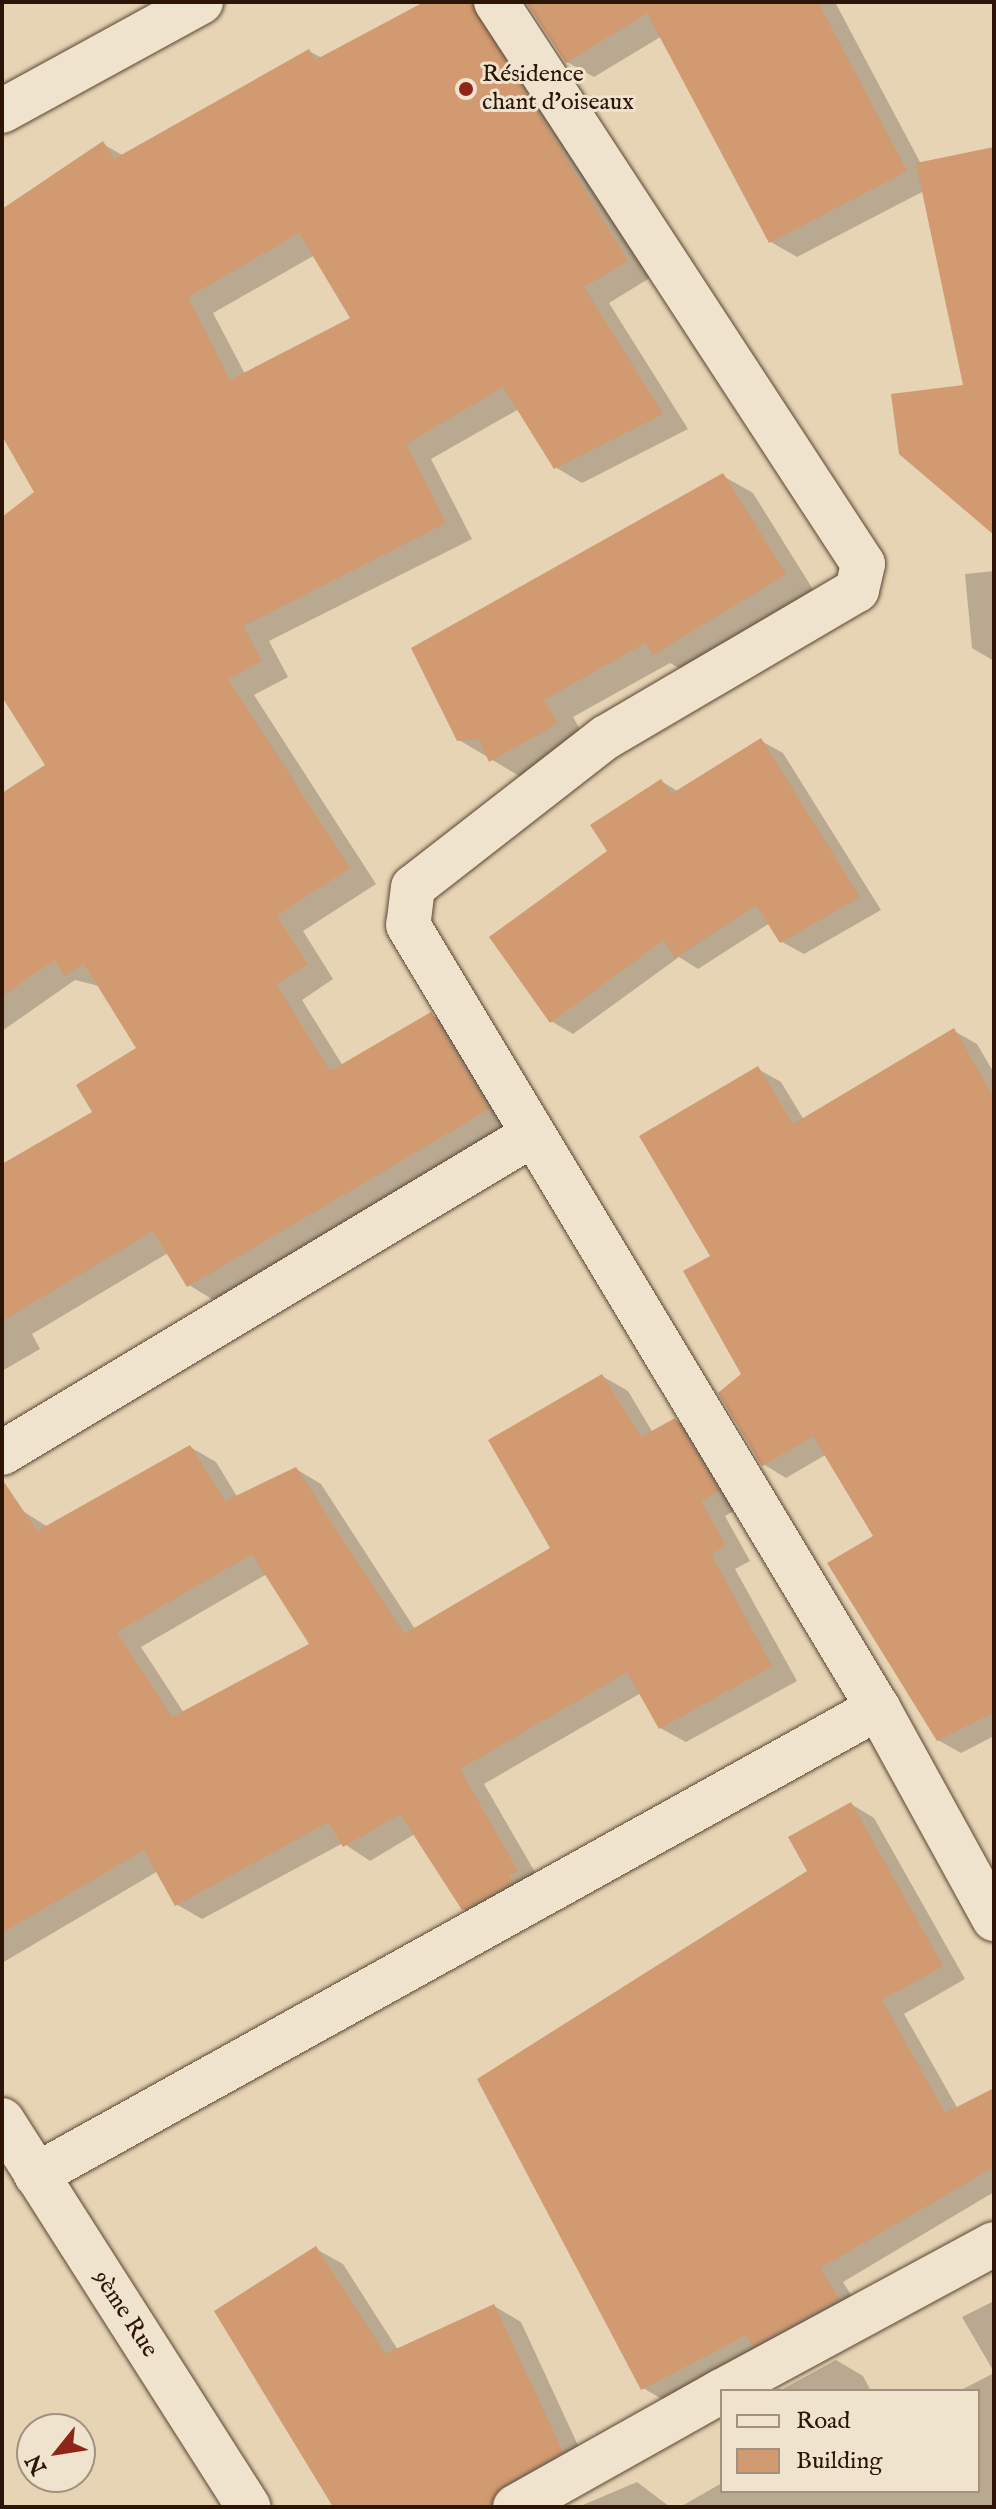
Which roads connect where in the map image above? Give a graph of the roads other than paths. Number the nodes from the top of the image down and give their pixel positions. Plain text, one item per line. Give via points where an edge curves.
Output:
1 (201, 2) edge
2 (496, 2) edge
3 (2, 111) edge
4 (532, 1135) junction
5 (2, 1453) edge
6 (878, 1708) junction
7 (994, 1919) edge
8 (2, 2120) edge
9 (36, 2175) junction
10 (994, 2244) edge
11 (726, 2389) edge
12 (720, 2392) edge
13 (249, 2507) edge
14 (515, 2507) edge

1 - 3 street
2 - 4 street via 863,564 857,590 606,737 413,887 408,925
4 - 5 street
4 - 6 street
6 - 7 street
6 - 9 street
8 - 9 street, 9ème Rue
9 - 13 street, 9ème Rue
10 - 11 street
12 - 14 street

